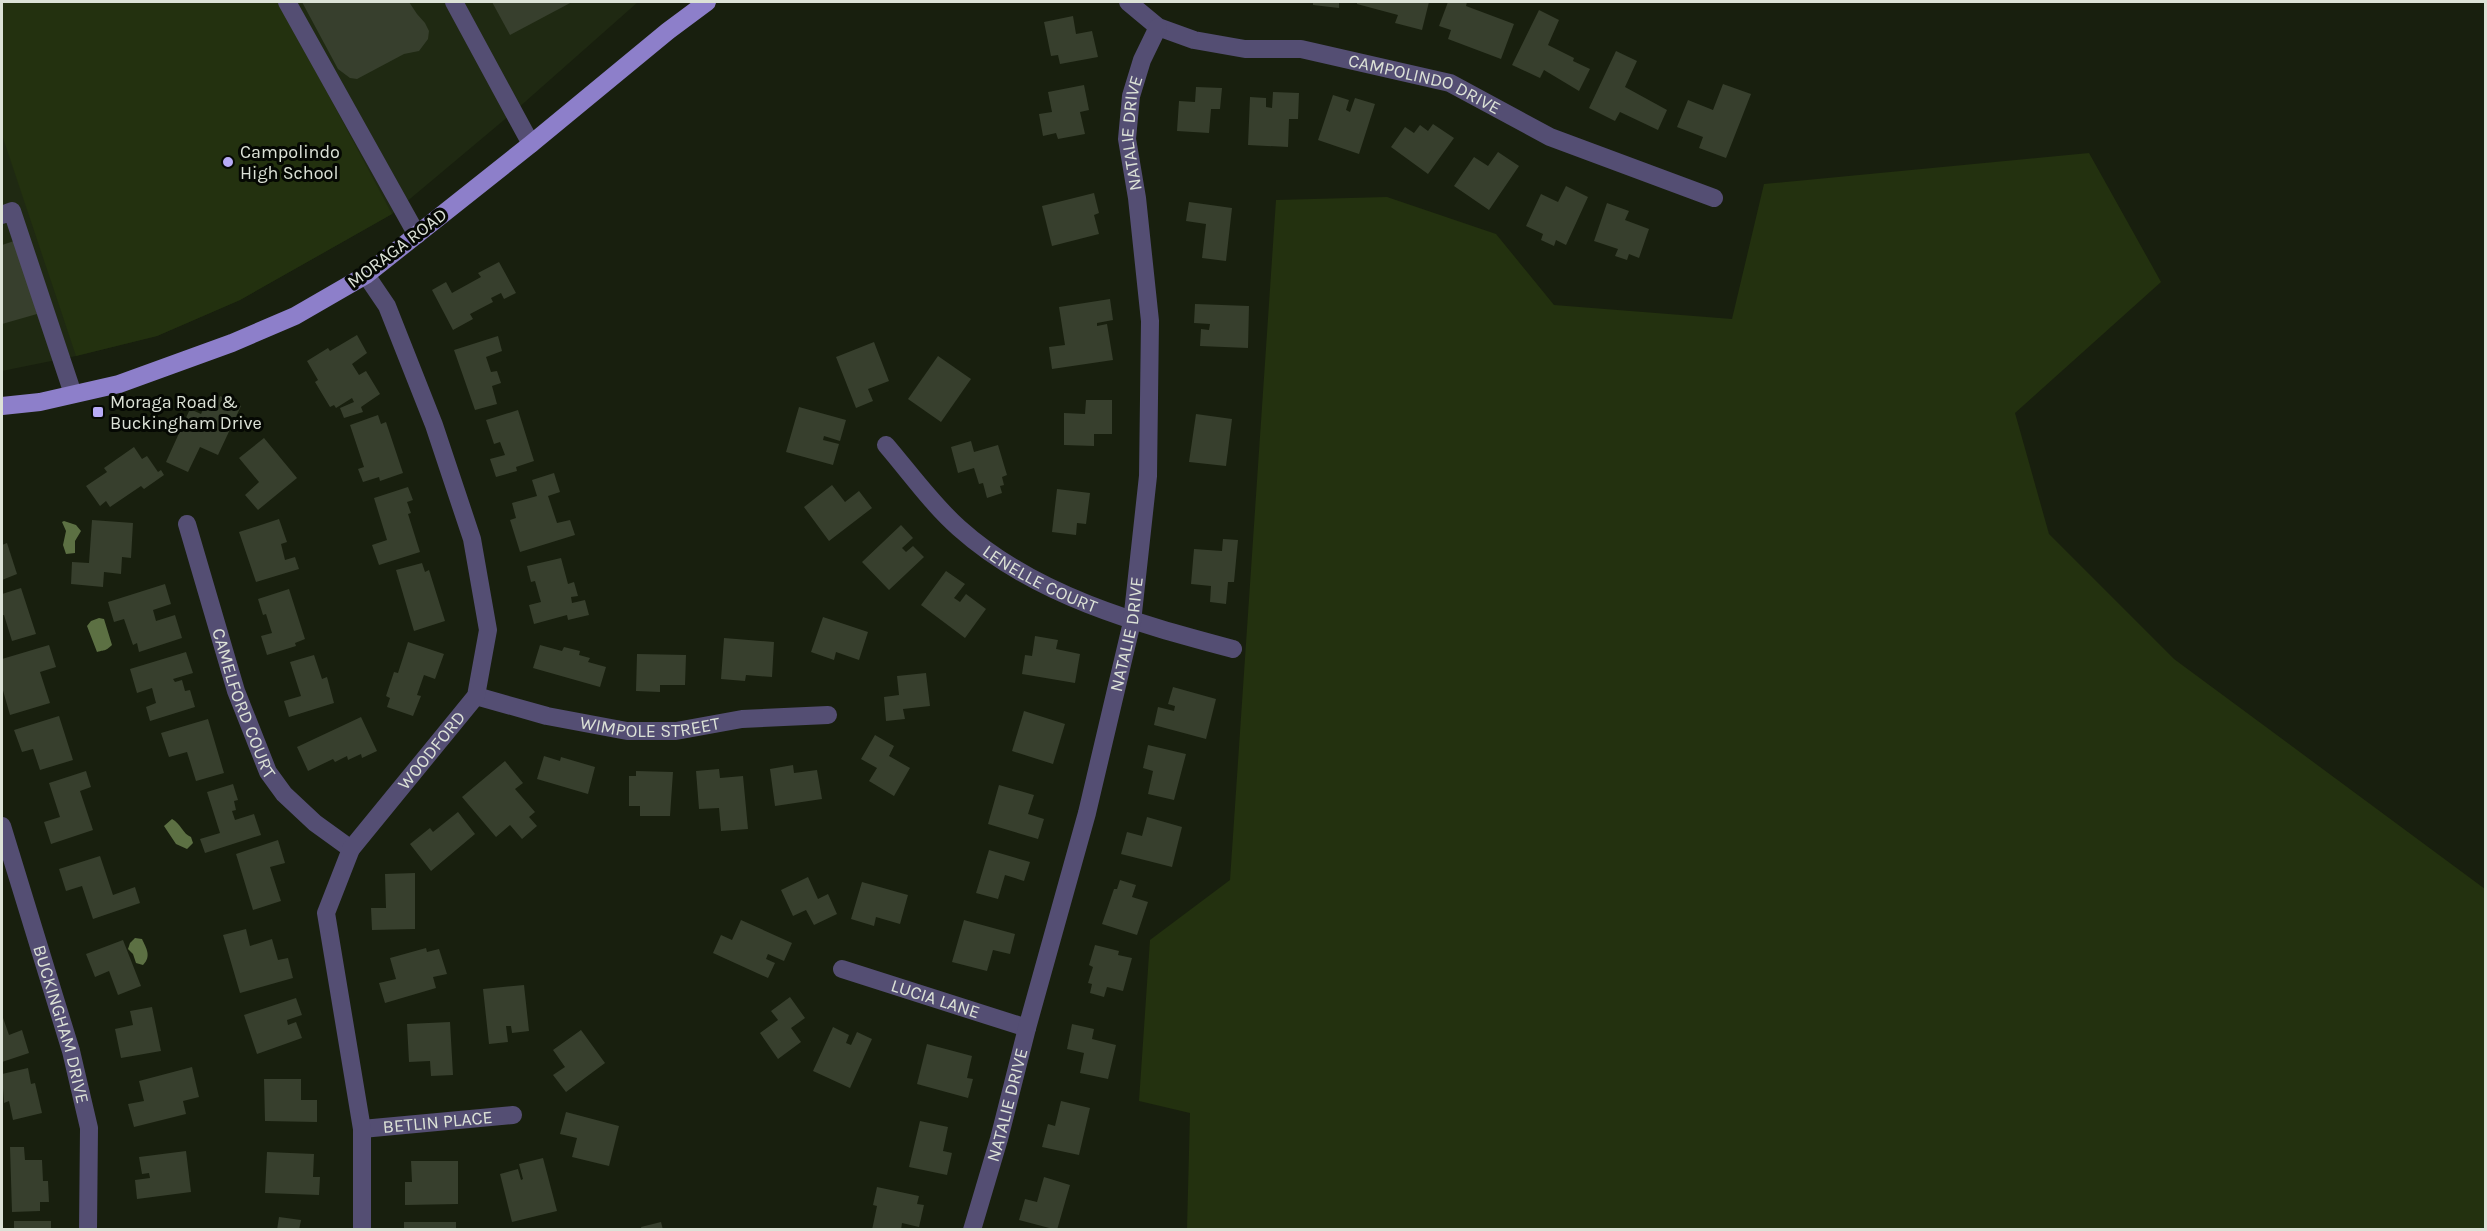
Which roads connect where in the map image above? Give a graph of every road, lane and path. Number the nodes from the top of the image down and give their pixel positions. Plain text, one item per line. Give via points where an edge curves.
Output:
1 (287, 2) edge
2 (454, 2) edge
3 (707, 2) edge
4 (1128, 2) edge
5 (1158, 27) junction
6 (531, 144) junction
7 (1714, 198) dead end
8 (2, 214) edge
9 (417, 235) junction
10 (366, 275) junction
11 (73, 394) junction
12 (2, 406) edge
13 (886, 446) dead end
14 (187, 524) dead end
15 (1132, 622) junction
16 (1233, 649) dead end
17 (476, 696) junction
18 (828, 715) dead end
19 (2, 826) edge
20 (351, 849) junction
21 (842, 969) dead end
22 (1027, 1029) junction
23 (513, 1115) dead end
24 (362, 1129) junction
25 (88, 1230) edge
26 (362, 1230) edge
27 (972, 1230) edge

1 - 9 street
2 - 6 street
3 - 6 main road, MORAGA ROAD
4 - 5 street, CAMPOLINDO DRIVE
5 - 7 street, CAMPOLINDO DRIVE via 1194,40 1245,49 1300,49 1450,83 1550,137
5 - 15 street, NATALIE DRIVE via 1131,96 1127,139 1150,321 1148,476
6 - 9 main road, MORAGA ROAD
8 - 11 street via 12,211
9 - 10 main road, MORAGA ROAD
10 - 11 main road, MORAGA ROAD via 295,316 232,342 119,384
10 - 17 street, WOODFORD via 387,306 404,345 472,539 488,630
11 - 12 main road, MORAGA ROAD
13 - 15 street, LENELLE COURT via 959,529 994,555 1032,580
14 - 20 street, CAMELFORD COURT via 236,691 268,772 284,794 315,823
15 - 16 street, LENELLE COURT
15 - 22 street, NATALIE DRIVE via 1088,813
17 - 18 street, WIMPOLE STREET via 547,716 627,731 676,731 742,719
17 - 20 street, WOODFORD
19 - 25 street, BUCKINGHAM DRIVE via 71,1051 88,1128
20 - 24 street, WOODFORD via 326,913
21 - 22 street, LUCIA LANE
22 - 27 street, NATALIE DRIVE
23 - 24 street, BETLIN PLACE
24 - 26 street, WOODFORD

